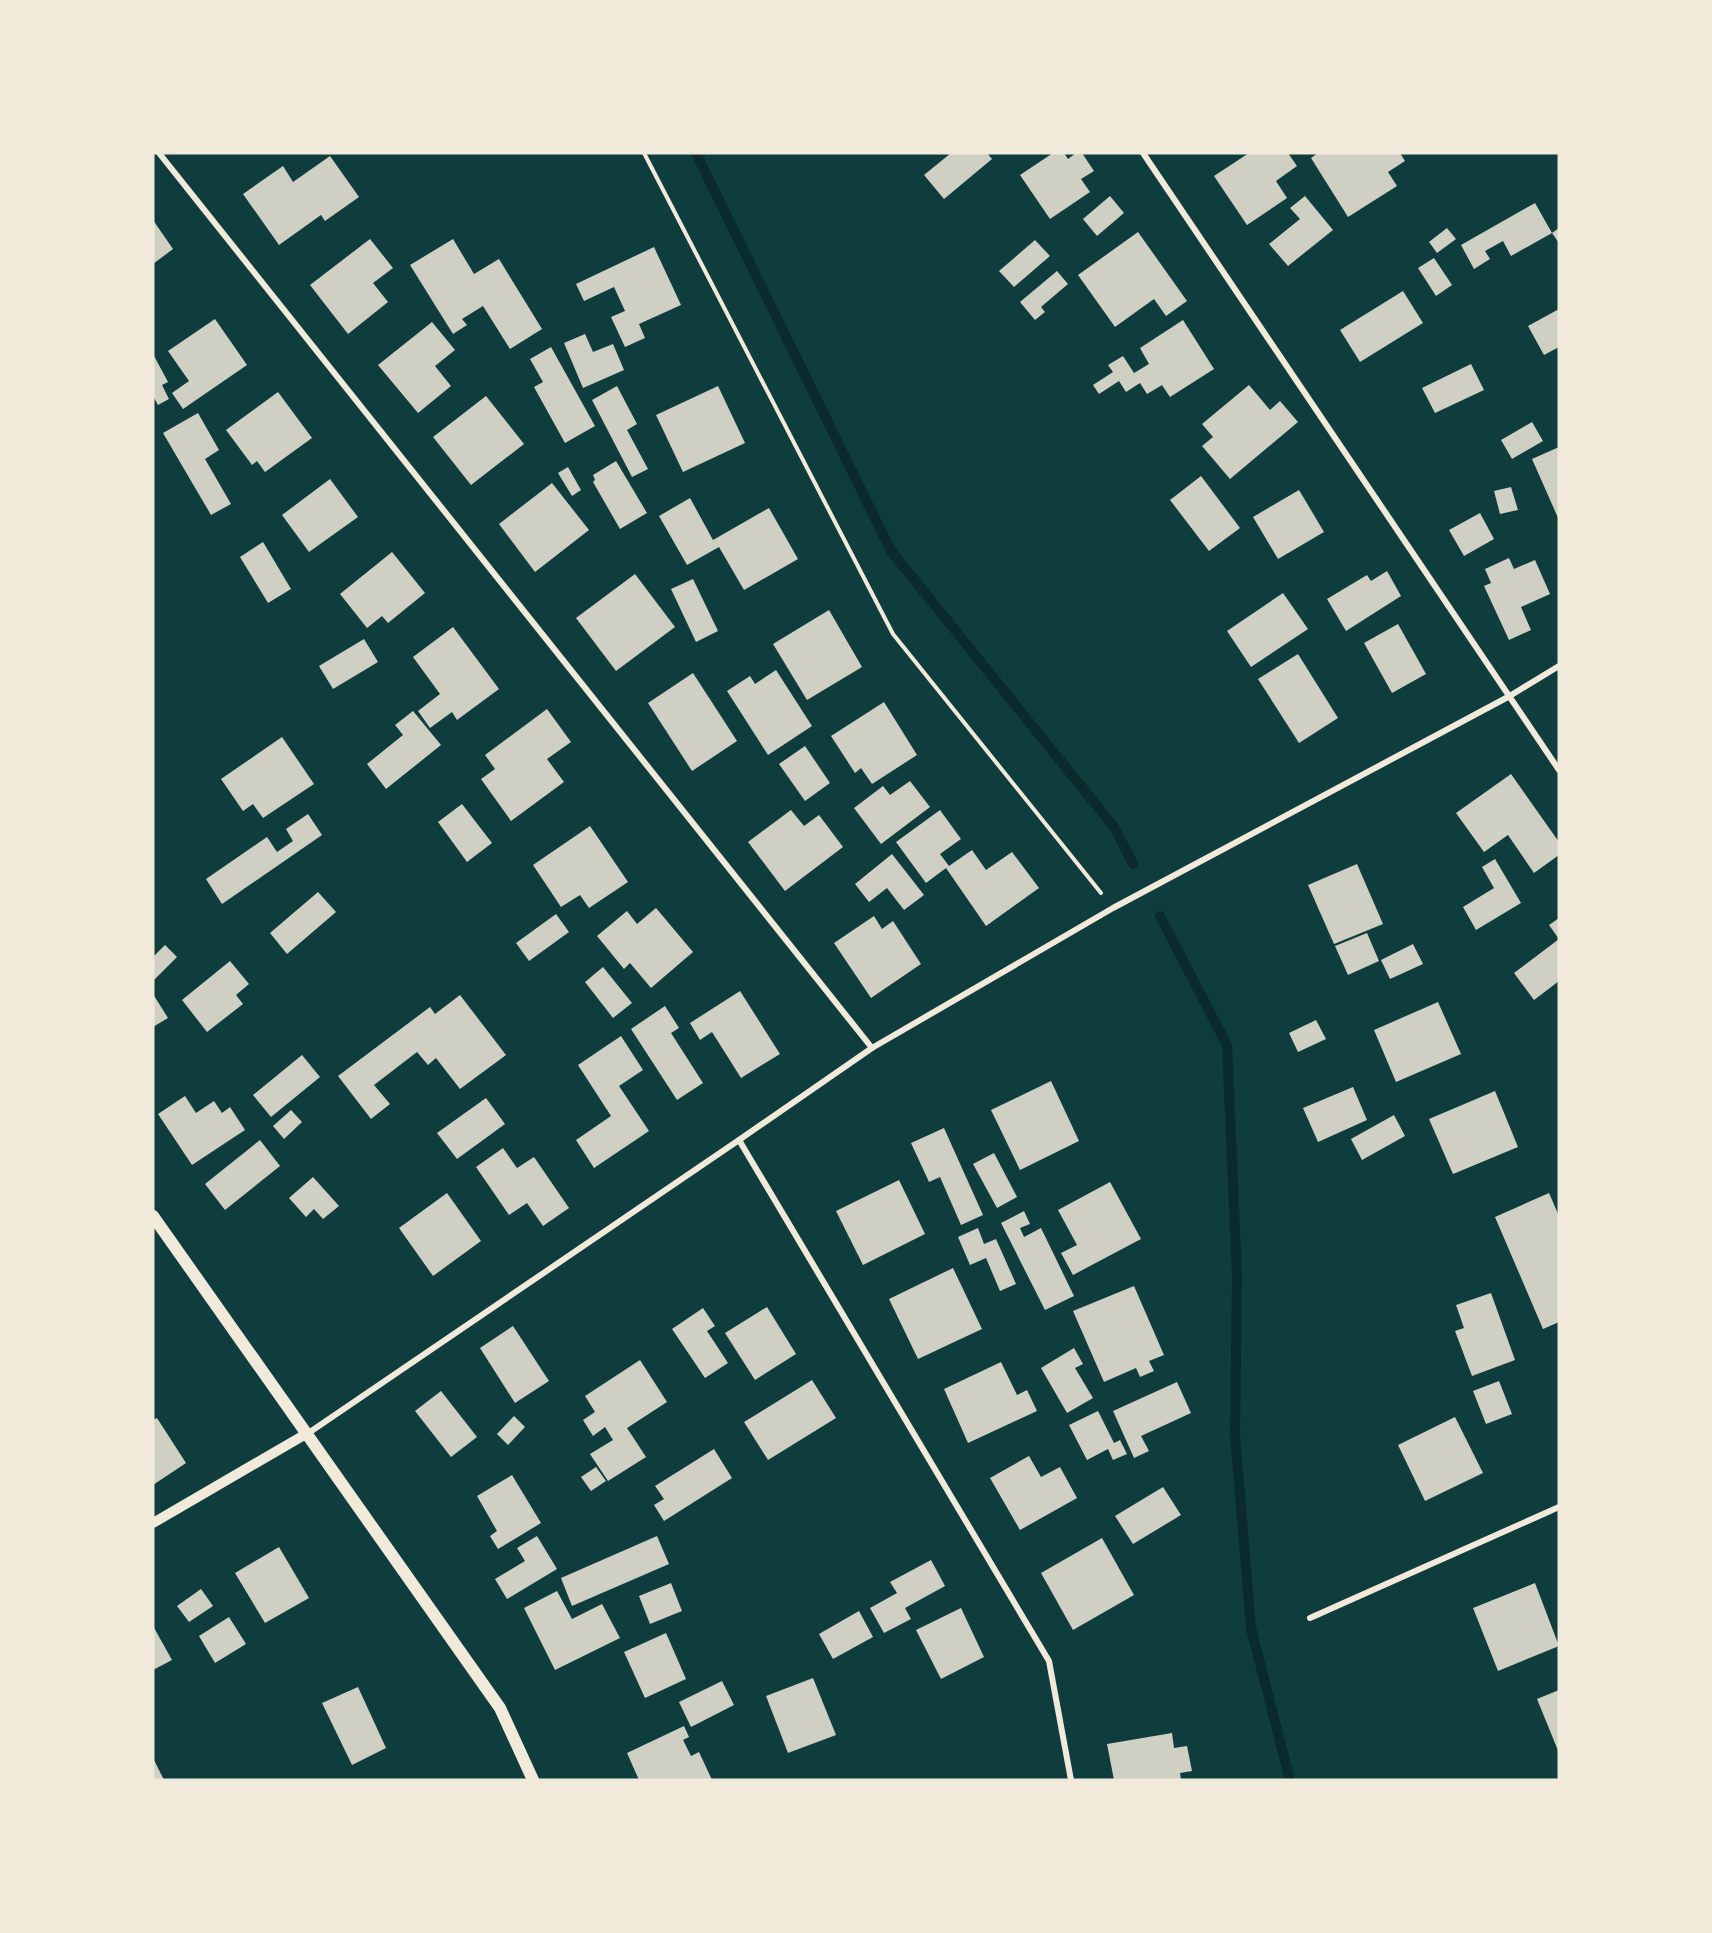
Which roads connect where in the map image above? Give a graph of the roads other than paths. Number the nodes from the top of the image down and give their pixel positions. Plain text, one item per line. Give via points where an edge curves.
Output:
1 (159, 153) edge
2 (1143, 153) edge
3 (1559, 666) edge
4 (1508, 697) junction
5 (1559, 770) edge
6 (872, 1048) junction
7 (739, 1140) junction
8 (153, 1215) edge
9 (306, 1434) junction
10 (1559, 1507) edge
11 (153, 1522) edge
12 (1310, 1618) dead end
13 (533, 1780) edge
14 (1071, 1780) edge

1 - 6 street
2 - 4 street
3 - 4 street
4 - 5 street
4 - 6 street via 1113,908
6 - 7 street
7 - 9 street
7 - 14 street via 1049,1661
8 - 9 main road
9 - 11 street
9 - 13 main road via 500,1708
10 - 12 street

